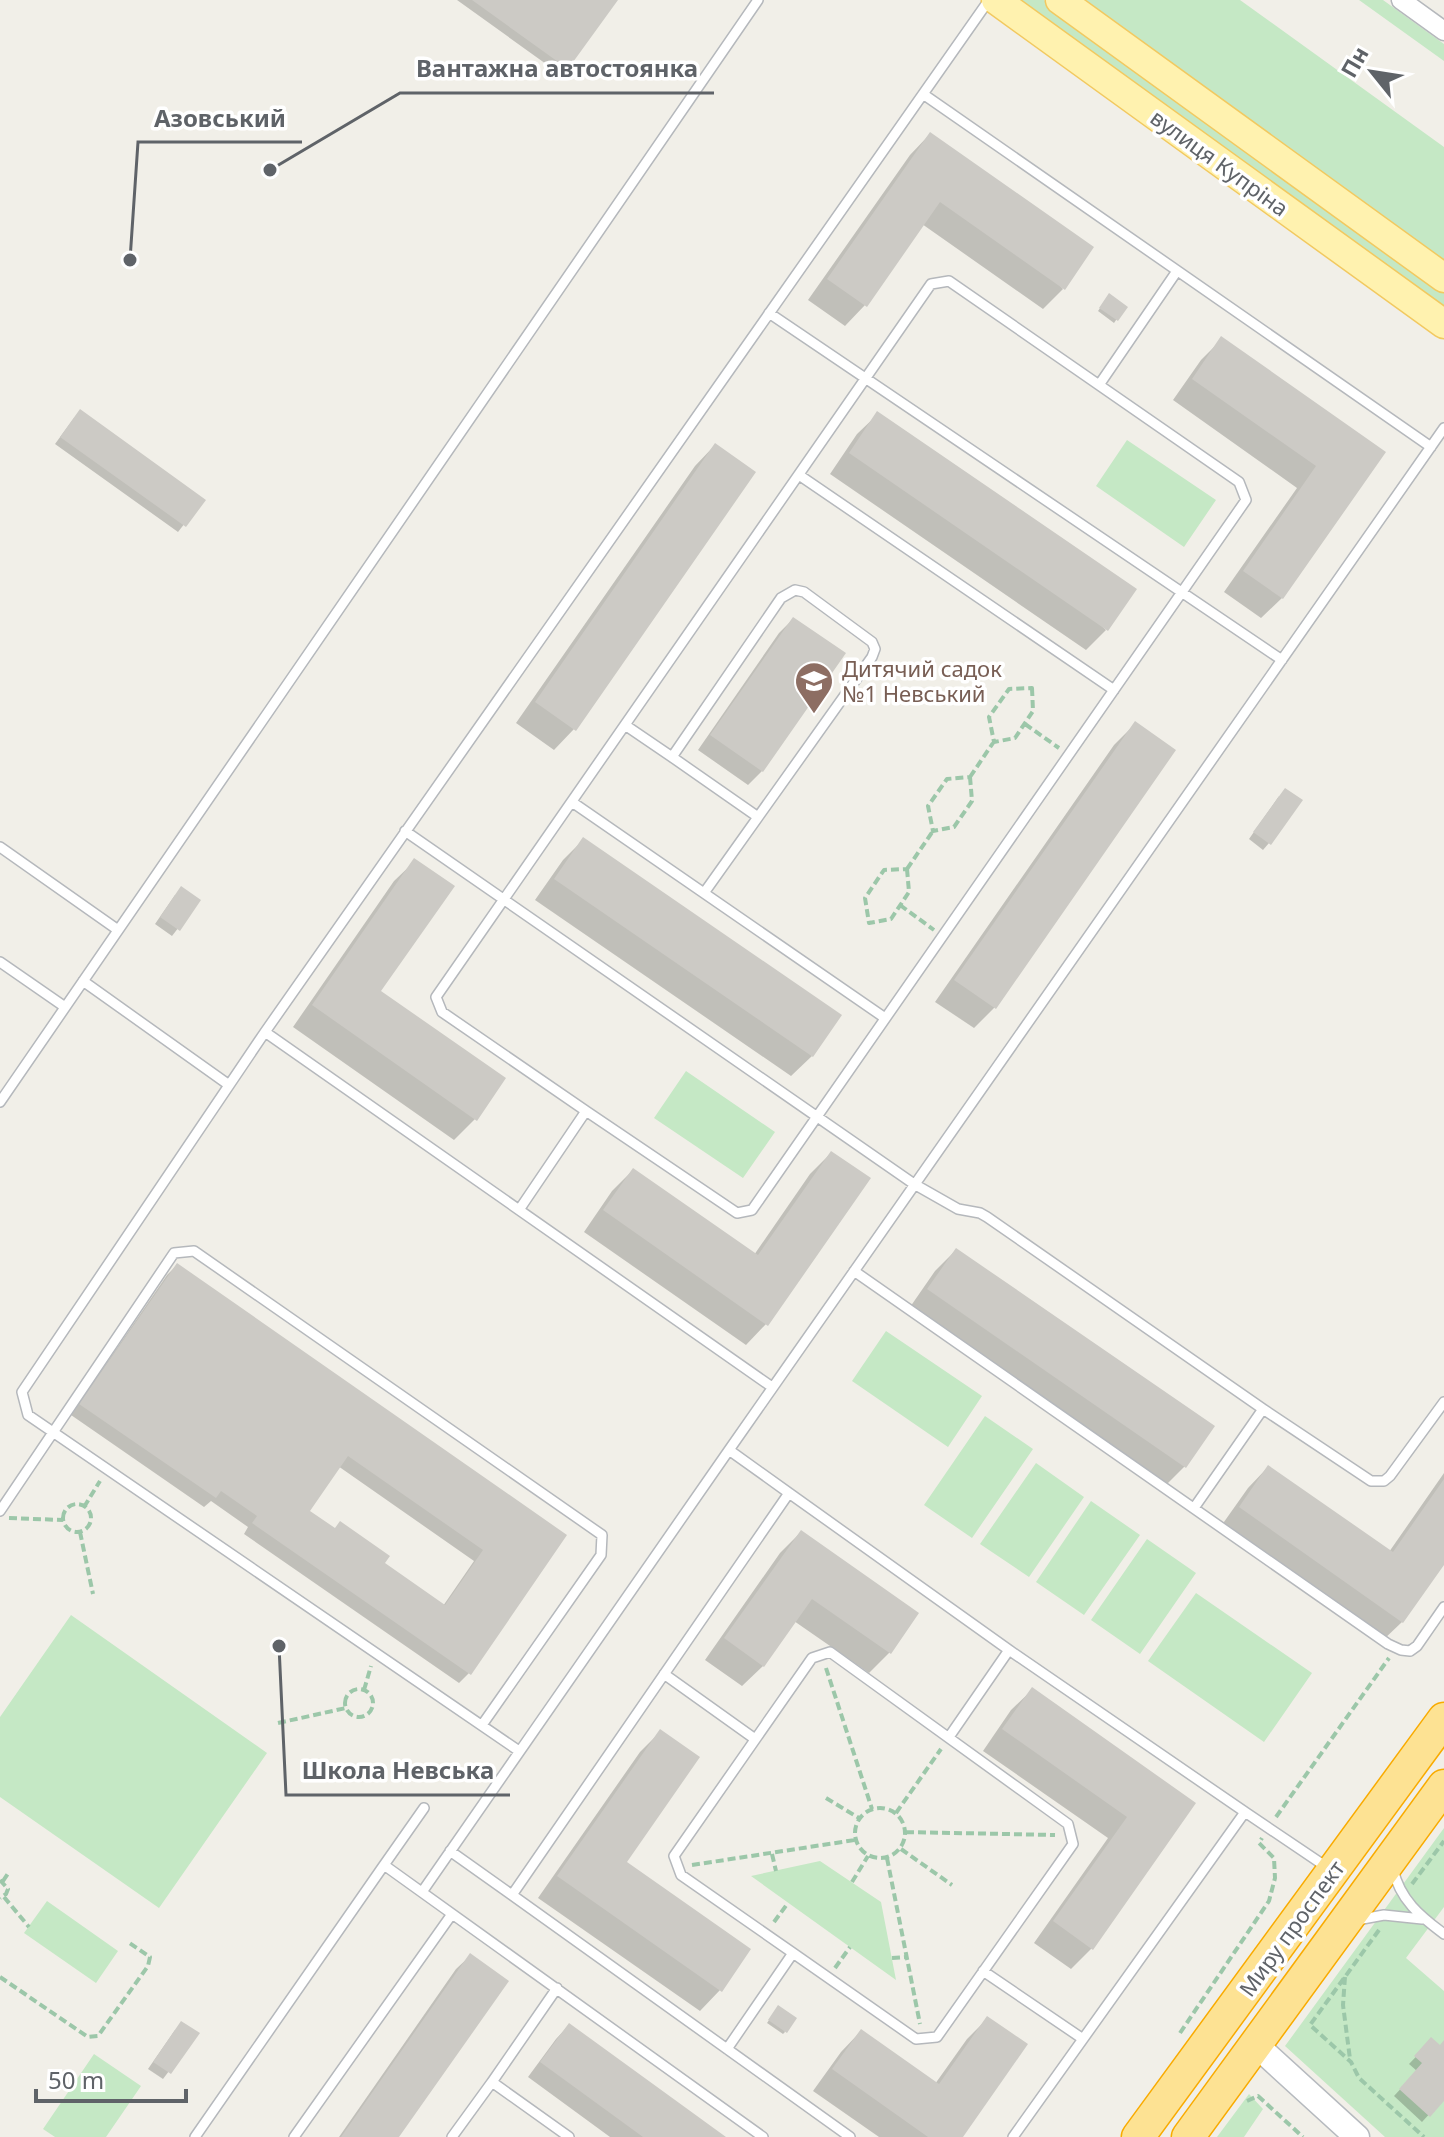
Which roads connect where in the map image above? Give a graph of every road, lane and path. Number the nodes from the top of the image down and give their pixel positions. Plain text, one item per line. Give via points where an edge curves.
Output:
1 (758, 0) edge
2 (989, 0) edge
3 (996, 0) edge
4 (1060, 0) edge
5 (1401, 0) edge
6 (1444, 31) edge
7 (923, 94) junction
8 (1177, 271) junction
9 (1444, 278) edge
10 (769, 313) junction
11 (1444, 324) edge
12 (866, 378) junction
13 (1099, 385) junction
14 (1444, 428) edge
15 (1431, 447) junction
16 (799, 475) junction
17 (1182, 592) junction
18 (1282, 660) junction
19 (1114, 690) junction
20 (1025, 724) junction
21 (625, 725) junction
22 (994, 742) junction
23 (1069, 755) junction
24 (672, 757) junction
25 (970, 777) junction
26 (572, 802) junction
27 (758, 817) junction
28 (405, 831) junction
29 (933, 831) junction
30 (0, 847) edge
31 (907, 869) junction
32 (704, 893) junction
33 (503, 900) junction
34 (900, 905) junction
35 (118, 930) junction
36 (943, 936) junction
37 (0, 962) edge
38 (83, 981) junction
39 (65, 1007) junction
40 (885, 1018) junction
41 (265, 1032) junction
42 (229, 1085) junction
43 (0, 1102) edge
44 (586, 1111) junction
45 (816, 1117) junction
46 (914, 1184) junction
47 (519, 1210) junction
48 (854, 1271) junction
49 (772, 1387) junction
50 (1444, 1402) edge
51 (1263, 1409) junction
52 (53, 1432) junction
53 (729, 1450) junction
54 (107, 1469) junction
55 (789, 1493) junction
56 (84, 1507) junction
57 (1194, 1508) junction
58 (0, 1511) edge
59 (0, 1518) edge
60 (63, 1520) junction
61 (80, 1532) junction
62 (93, 1594) dead end
63 (1444, 1607) edge
64 (1396, 1648) junction
65 (1009, 1650) junction
66 (374, 1652) junction
67 (821, 1655) junction
68 (664, 1674) junction
69 (364, 1690) junction
70 (346, 1708) junction
71 (1444, 1719) edge
72 (278, 1723) dead end
73 (482, 1725) junction
74 (949, 1737) junction
75 (755, 1739) junction
76 (519, 1751) junction
77 (1444, 1786) edge
78 (826, 1798) dead end
79 (424, 1808) dead end
80 (872, 1809) junction
81 (1245, 1812) junction
82 (896, 1813) junction
83 (859, 1818) junction
84 (1269, 1828) junction
85 (906, 1832) junction
86 (1071, 1835) junction
87 (855, 1840) junction
88 (901, 1849) junction
89 (450, 1851) junction
90 (772, 1853) junction
91 (868, 1856) junction
92 (1392, 1857) junction
93 (887, 1858) junction
94 (384, 1865) junction
95 (678, 1868) junction
96 (776, 1871) dead end
97 (1333, 1871) junction
98 (9, 1872) dead end
99 (2, 1880) edge
100 (852, 1882) dead end
101 (952, 1885) dead end
102 (422, 1892) junction
103 (512, 1895) junction
104 (2, 1897) edge
105 (788, 1903) dead end
106 (452, 1914) junction
107 (1426, 1920) junction
108 (1343, 1925) junction
109 (29, 1927) dead end
110 (1443, 1931) edge
111 (766, 1934) junction
112 (128, 1942) dead end
113 (850, 1947) dead end
114 (793, 1953) junction
115 (907, 1957) junction
116 (892, 1958) dead end
117 (983, 1971) junction
118 (0, 1977) edge
119 (1345, 1977) dead end
120 (829, 1978) junction
121 (557, 1988) junction
122 (1225, 2017) junction
123 (1310, 2025) dead end
124 (923, 2038) junction
125 (1177, 2038) dead end
126 (1083, 2039) junction
127 (1255, 2044) junction
128 (727, 2049) junction
129 (1351, 2062) junction
130 (492, 2082) junction
131 (1244, 2103) dead end
132 (195, 2137) edge
133 (294, 2137) edge
134 (452, 2137) edge
135 (569, 2137) edge
136 (763, 2137) edge
137 (850, 2137) edge
138 (1013, 2137) edge
139 (1138, 2137) edge
140 (1188, 2137) edge
141 (1303, 2137) edge
142 (1357, 2137) edge
143 (1424, 2137) edge

1 - 35 lane
2 - 7 lane
3 - 11 main road, вулиця Купріна
4 - 9 main road, вулиця Купріна
5 - 6 street
7 - 8 lane
7 - 10 lane
8 - 13 lane
8 - 15 lane
10 - 12 lane
10 - 28 lane
12 - 13 lane via 931,284 949,281
12 - 16 lane
12 - 17 lane
13 - 17 lane via 1239,482 1246,500
14 - 15 lane
15 - 18 lane
16 - 19 lane
16 - 21 lane
17 - 18 lane
17 - 19 lane
18 - 46 lane
19 - 23 lane
20 - 22 path via 1015,738
20 - 22 path via 1033,711 1032,688 1009,689 989,717
20 - 23 path
21 - 24 lane
21 - 26 lane
22 - 25 path
23 - 36 lane
24 - 27 lane
24 - 27 lane via 781,598 795,590 804,592 866,636 875,649
25 - 29 path via 972,801 954,827
25 - 29 path via 947,779 928,806
26 - 32 lane
26 - 33 lane
27 - 32 lane
28 - 33 lane
28 - 41 lane
29 - 31 path
30 - 35 lane
31 - 34 path via 909,892
31 - 34 path via 884,870 865,898 869,923 891,919
32 - 40 lane
33 - 44 lane via 436,997 442,1012
33 - 45 lane
34 - 36 path
35 - 38 lane
36 - 40 lane
37 - 39 lane
38 - 39 lane
38 - 42 lane
39 - 43 lane
40 - 45 lane
41 - 42 lane
41 - 47 lane
42 - 52 lane via 22,1392 28,1415
44 - 45 lane via 737,1213 752,1210
44 - 47 lane
45 - 46 lane
46 - 48 lane
46 - 51 lane via 958,1209 987,1217
47 - 49 lane
48 - 49 lane
48 - 57 lane
49 - 53 lane
50 - 51 lane via 1390,1476 1377,1483
51 - 57 lane
52 - 54 lane
52 - 58 lane
52 - 73 lane via 174,1253 194,1251 602,1535 601,1555
53 - 55 lane
53 - 76 lane
54 - 56 path
54 - 66 lane
55 - 65 lane
55 - 68 lane
56 - 60 path via 70,1506
56 - 61 path via 91,1520
57 - 64 lane
59 - 60 path
60 - 61 path via 69,1530
61 - 62 path
63 - 64 lane via 1417,1646 1410,1651
64 - 84 path
65 - 74 lane
65 - 81 lane
66 - 69 path
66 - 73 lane
67 - 74 lane via 830,1652
67 - 75 lane via 812,1658
67 - 80 path
68 - 75 lane
68 - 103 lane
69 - 70 path via 349,1693
69 - 70 path via 373,1702 368,1714 355,1716
70 - 72 path
71 - 97 highway, Миру проспект
73 - 76 lane
74 - 82 path
74 - 86 lane via 1068,1824
75 - 95 lane via 674,1856
76 - 89 lane
77 - 92 highway, Миру проспект
78 - 83 path
79 - 94 lane
80 - 82 path
80 - 83 path
81 - 84 lane
81 - 126 lane
82 - 85 path
83 - 87 path
84 - 97 lane
84 - 125 path via 1259,1843 1274,1858 1269,1901
85 - 86 path
85 - 88 path
86 - 117 lane via 1073,1844
87 - 90 path
87 - 91 path
88 - 93 path
88 - 101 path
89 - 102 lane
89 - 103 lane
90 - 95 path
90 - 96 path
91 - 93 path
91 - 100 path
92 - 107 lane via 1398,1886
92 - 108 highway, Миру проспект
93 - 115 path
94 - 102 lane
94 - 132 lane
95 - 111 lane
97 - 122 highway, Миру проспект
98 - 99 path
99 - 104 path via 8,1889
102 - 106 lane
103 - 128 lane
104 - 109 path
105 - 111 path
106 - 121 lane
106 - 133 lane
107 - 108 lane via 1384,1915
107 - 110 lane
108 - 127 highway, Миру проспект
111 - 114 lane
112 - 118 path via 150,1957 148,1966 98,2036 88,2037
113 - 120 path
114 - 120 lane
114 - 128 lane
115 - 116 path
115 - 124 path
117 - 124 lane via 937,2037
117 - 126 lane
119 - 129 path
120 - 124 lane via 916,2039
121 - 130 lane
121 - 136 lane
122 - 127 highway
122 - 139 highway, Миру проспект
123 - 129 path
126 - 138 lane
127 - 140 highway, Миру проспект
127 - 142 street
128 - 137 lane
129 - 143 path via 1359,2078
130 - 134 lane
130 - 135 lane
131 - 141 path via 1258,2096

